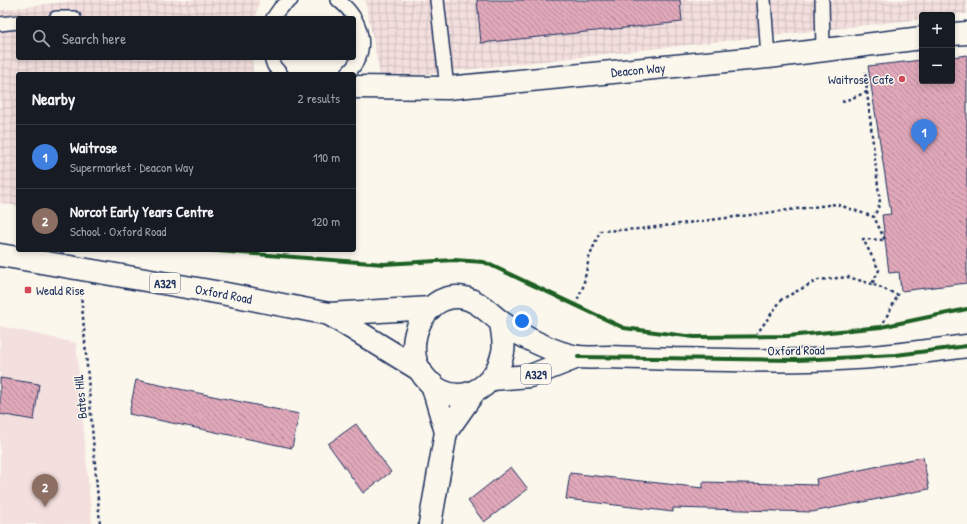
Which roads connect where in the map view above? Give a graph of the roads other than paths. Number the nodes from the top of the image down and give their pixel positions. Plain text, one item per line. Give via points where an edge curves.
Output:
1 (291, 0) edge
2 (338, 0) edge
3 (437, 0) edge
4 (764, 0) edge
5 (822, 0) edge
6 (274, 16) edge
7 (353, 16) edge
8 (356, 20) edge
9 (16, 22) edge
10 (0, 24) edge
11 (967, 32) edge
12 (955, 34) edge
13 (919, 38) edge
14 (823, 51) junction
15 (768, 57) junction
16 (272, 60) edge
17 (280, 72) edge
18 (349, 72) edge
19 (356, 87) edge
20 (447, 88) junction
21 (0, 255) edge
22 (431, 308) junction
23 (329, 314) junction
24 (501, 322) junction
25 (967, 346) edge
26 (578, 357) junction
27 (426, 377) junction
28 (492, 379) junction
29 (474, 392) junction
30 (446, 432) junction
31 (430, 524) edge

1 - 6 lane
2 - 7 lane
3 - 20 lane
4 - 15 lane
5 - 14 lane
8 - 18 lane via 362,39 359,54
9 - 10 lane
11 - 12 main road
13 - 14 main road, Deacon Way
14 - 15 main road, Deacon Way
15 - 20 main road, Deacon Way
16 - 17 lane
19 - 20 main road, Deacon Way
21 - 23 main road, Oxford Road / A329
22 - 23 main road, Oxford Road / A329
22 - 24 main road via 440,301 459,297 476,303
22 - 27 main road via 421,320 414,344 416,361
23 - 27 main road, Oxford Road / A329
24 - 26 main road, Oxford Road / A329 via 535,342
24 - 28 main road via 503,351
25 - 26 main road, Oxford Road / A329 via 896,355 797,360
26 - 28 main road, Oxford Road / A329 via 530,376
27 - 29 main road via 445,392 464,396
27 - 30 main road
28 - 29 main road
29 - 30 main road
30 - 31 main road

